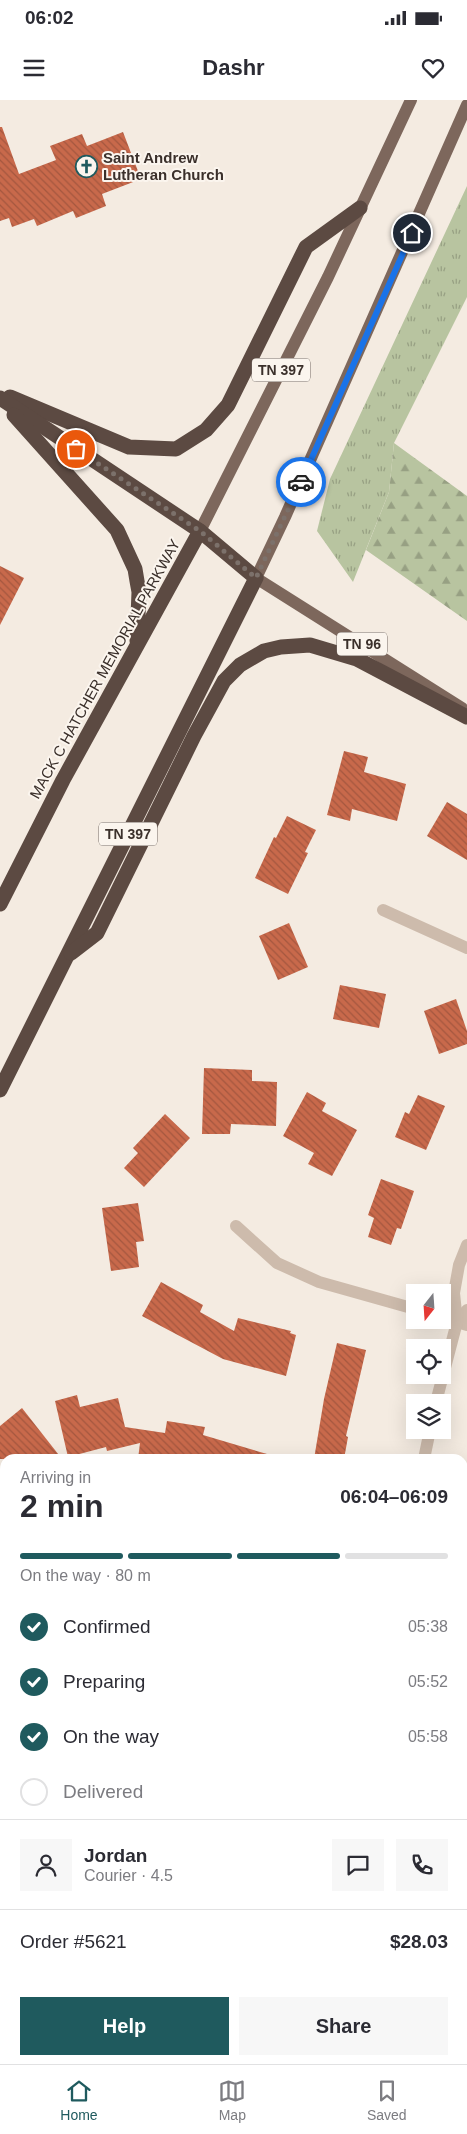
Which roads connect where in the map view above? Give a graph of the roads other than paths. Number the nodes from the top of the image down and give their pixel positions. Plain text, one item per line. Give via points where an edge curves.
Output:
1 (411, 100) edge
2 (467, 105) edge
3 (360, 208) junction
4 (0, 392) edge
5 (0, 399) edge
6 (200, 531) junction
7 (256, 578) junction
8 (137, 643) junction
9 (467, 710) edge
10 (467, 717) edge
11 (0, 904) edge
12 (383, 910) dead end
13 (467, 948) edge
14 (67, 955) junction
15 (0, 1090) edge
16 (236, 1226) dead end
17 (467, 1245) edge
18 (463, 1266) edge
19 (406, 1306) edge
20 (467, 1310) edge
21 (462, 1323) edge
22 (439, 1394) edge
23 (428, 1439) edge
24 (425, 1454) edge

1 - 3 main road, MACK C HATCHER MEMORIAL PARKWAY / TN 397
2 - 7 main road, TN 397
3 - 4 highway via 306,247 228,405 206,430 176,449 129,447
3 - 6 main road, MACK C HATCHER MEMORIAL PARKWAY / TN 397
5 - 6 highway, TN 96
5 - 8 highway via 117,530 137,580
6 - 7 highway, TN 96
6 - 8 highway, MACK C HATCHER MEMORIAL PARKWAY / TN 397
7 - 9 main road, TN 96
7 - 14 highway, TN 397
8 - 11 highway, MACK C HATCHER MEMORIAL PARKWAY / TN 397
10 - 14 highway via 357,660 310,645 281,647 256,655 224,681 97,933
12 - 13 street
14 - 15 highway, TN 397
16 - 19 street via 277,1263 319,1282
17 - 18 street
18 - 21 street via 454,1293
20 - 21 street
21 - 22 street
23 - 24 street

